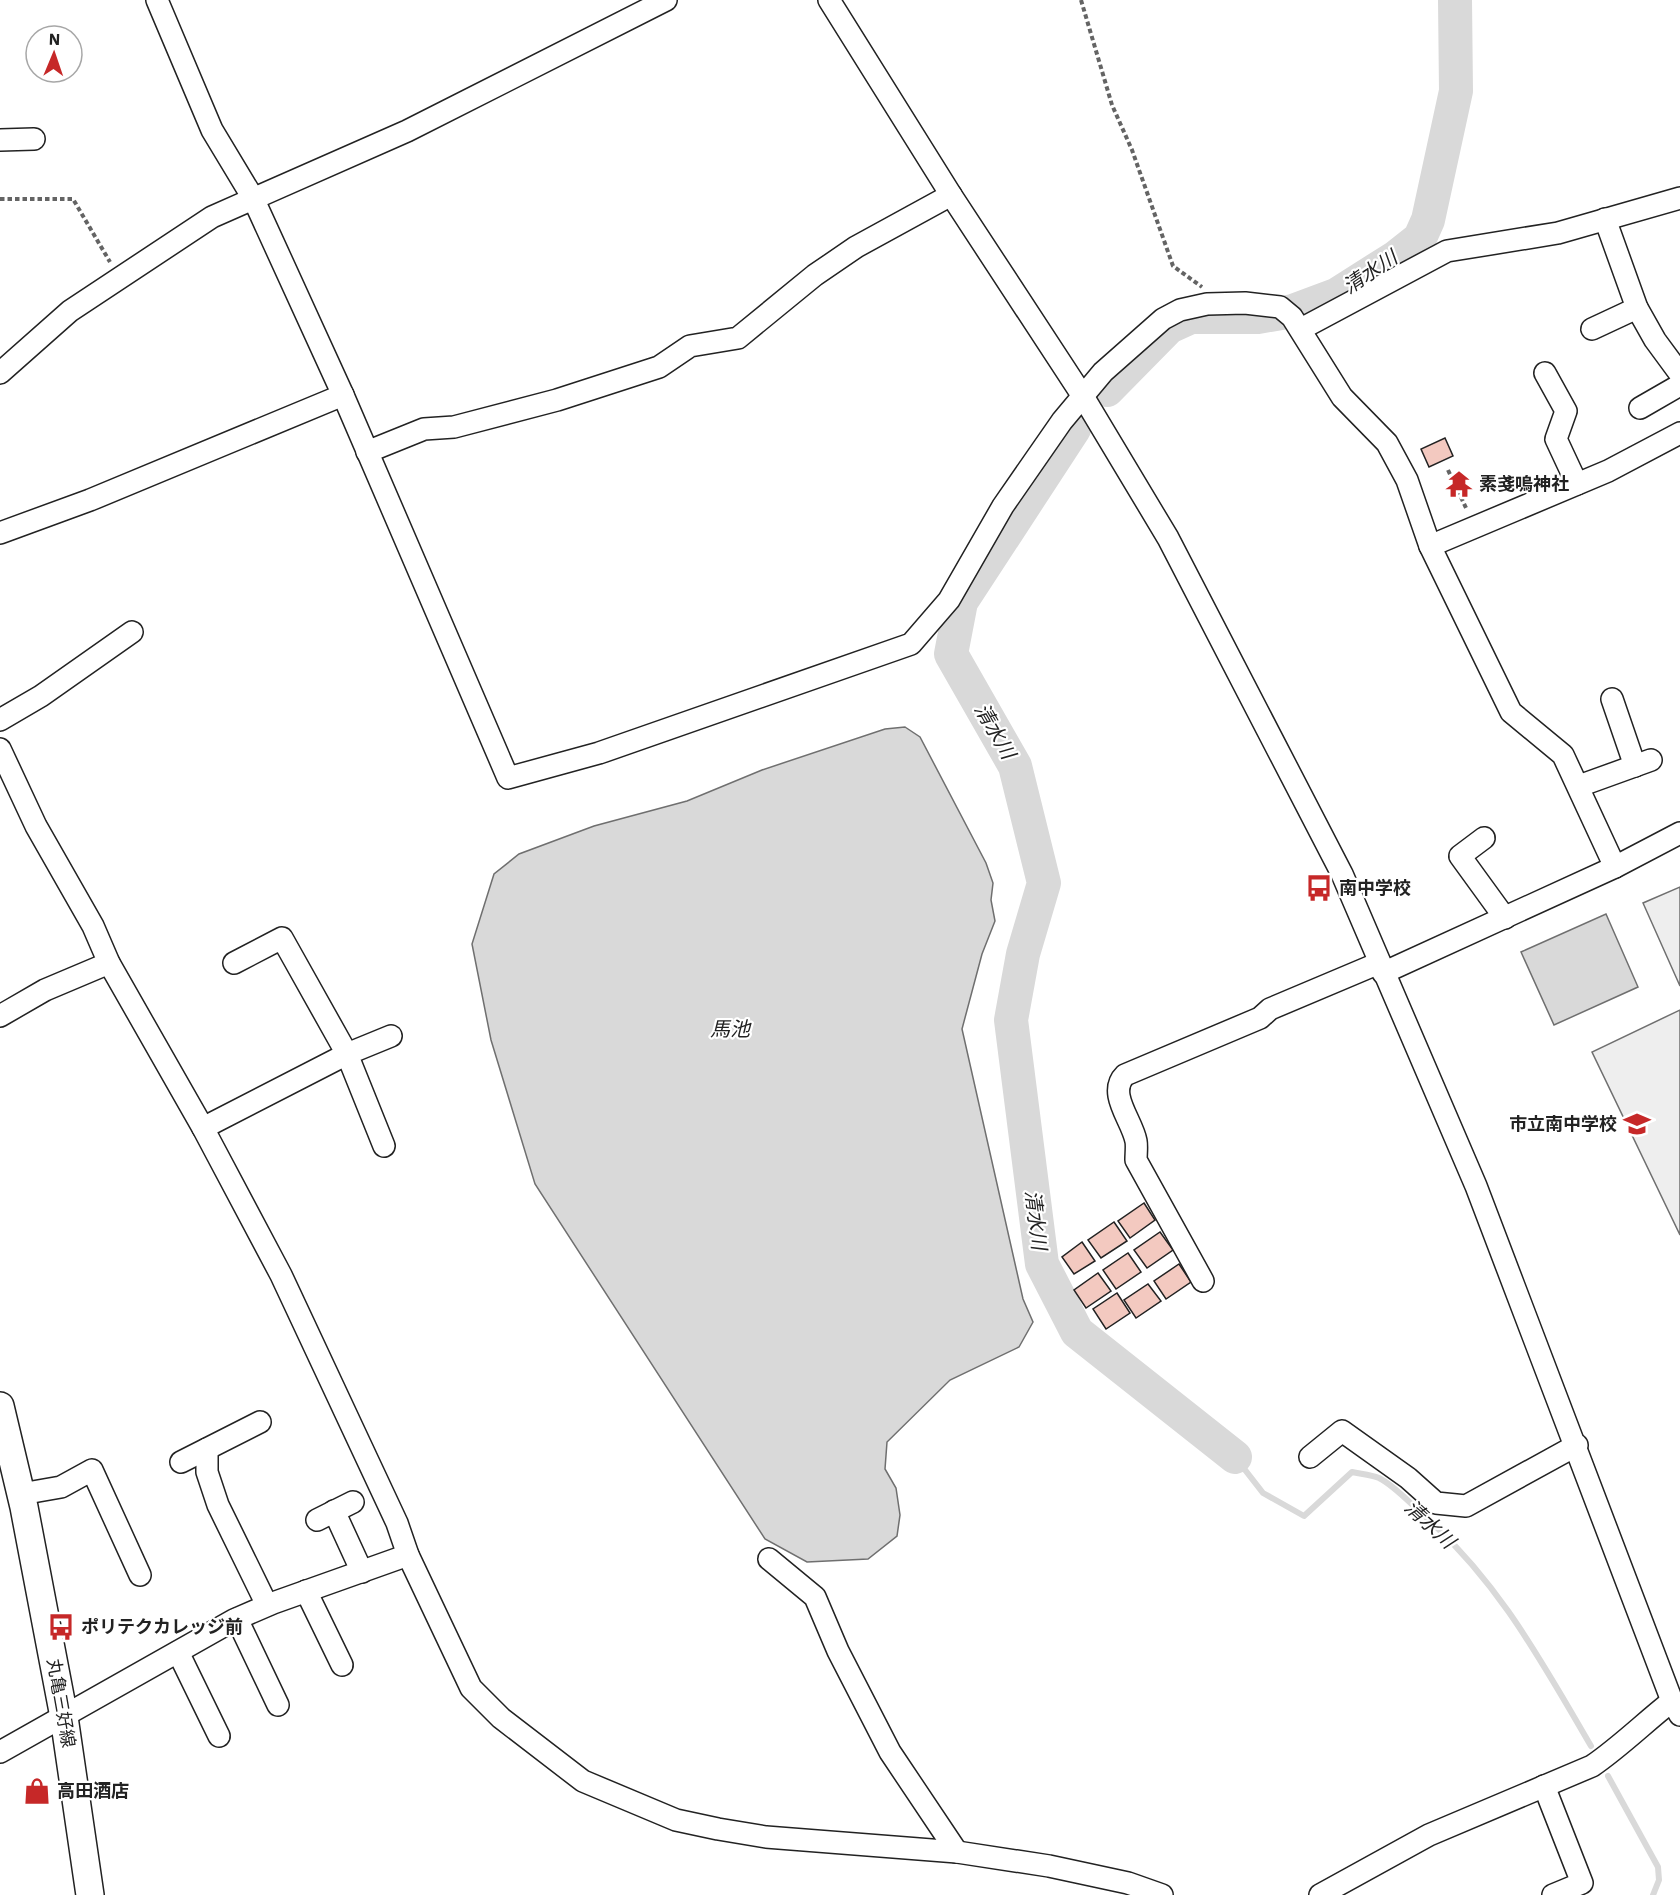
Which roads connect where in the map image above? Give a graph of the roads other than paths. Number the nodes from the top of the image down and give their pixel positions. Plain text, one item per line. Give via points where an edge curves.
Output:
1 (157, 0) edge
2 (666, 0) edge
3 (829, 0) edge
4 (34, 139) dead end
5 (0, 140) edge
6 (951, 195) junction
7 (253, 198) junction
8 (1680, 198) edge
9 (1605, 219) junction
10 (1637, 308) junction
11 (1291, 318) junction
12 (1592, 329) dead end
13 (0, 373) edge
14 (1545, 373) dead end
15 (1680, 374) edge
16 (1680, 385) edge
17 (343, 395) junction
18 (1084, 398) junction
19 (1640, 408) dead end
20 (1680, 433) edge
21 (367, 452) junction
22 (1577, 484) junction
23 (0, 533) edge
24 (1430, 546) junction
25 (132, 632) dead end
26 (1612, 699) dead end
27 (0, 720) edge
28 (0, 749) edge
29 (1579, 786) junction
30 (1680, 833) edge
31 (1484, 838) dead end
32 (1615, 867) junction
33 (1505, 918) junction
34 (109, 963) junction
35 (234, 963) dead end
36 (1381, 968) junction
37 (0, 1016) edge
38 (391, 1036) dead end
39 (347, 1054) junction
40 (203, 1128) junction
41 (384, 1146) dead end
42 (1203, 1281) dead end
43 (1, 1419) edge
44 (260, 1422) dead end
45 (1577, 1445) junction
46 (207, 1449) junction
47 (1310, 1457) dead end
48 (181, 1462) dead end
49 (21, 1494) junction
50 (334, 1511) dead end
51 (408, 1555) junction
52 (769, 1558) dead end
53 (362, 1572) junction
54 (140, 1575) dead end
55 (306, 1591) junction
56 (267, 1605) junction
57 (237, 1619) junction
58 (178, 1652) junction
59 (342, 1665) dead end
60 (278, 1705) dead end
61 (1676, 1708) edge
62 (64, 1717) junction
63 (219, 1736) dead end
64 (0, 1752) edge
65 (1544, 1786) junction
66 (957, 1852) junction
67 (90, 1895) edge
68 (1162, 1895) edge
69 (1320, 1895) edge
70 (1553, 1895) edge

1 - 7 street via 212,130
2 - 7 street via 408,131
3 - 6 street
4 - 5 street
6 - 18 street
6 - 21 street via 856,247 738,338 690,346 648,370 557,400 454,427 424,429
7 - 13 street via 212,217 70,311
7 - 17 street
8 - 9 street
9 - 10 street
9 - 11 street via 1558,233 1447,250
10 - 12 street
10 - 15 street
11 - 18 street via 1245,303 1180,310 1163,319 1103,372
11 - 24 street via 1342,397 1387,442 1407,480
14 - 22 street via 1566,411 1556,439
16 - 19 street
17 - 21 street
17 - 23 street
18 - 21 street via 1062,421 1003,506 949,600 911,644 599,753 508,778
18 - 36 street via 1168,538 1275,741 1342,874
20 - 22 street
22 - 24 street
24 - 29 street via 1511,712 1563,755
25 - 27 street
26 - 29 street via 1643,763
28 - 34 street
29 - 32 street
30 - 32 street
31 - 33 street via 1460,856
32 - 33 street
33 - 36 street
34 - 37 street via 45,990
34 - 40 street
35 - 39 street via 282,938
36 - 42 street via 1270,1009 1260,1018 1125,1075 1119,1081 1118,1093 1136,1141 1136,1160
36 - 45 street via 1476,1186
38 - 39 street
39 - 40 street
39 - 41 street
40 - 51 street via 281,1275 397,1523
43 - 49 main road, 丸亀三好線
44 - 46 street
45 - 47 street via 1466,1506 1436,1503 1342,1431
45 - 61 street
46 - 48 street
46 - 56 street via 207,1472 218,1505
49 - 54 street via 61,1487 92,1470 115,1496
49 - 62 main road, 丸亀三好線
50 - 53 street
51 - 53 street
51 - 66 street via 471,1688 501,1718 584,1781 676,1820 718,1829 765,1837
52 - 66 street via 815,1597 838,1652 890,1752
53 - 55 street
55 - 56 street
55 - 59 street
56 - 57 street
57 - 58 street
57 - 60 street
58 - 62 street
58 - 63 street
61 - 65 street via 1638,1727 1592,1766
62 - 64 street
62 - 67 main road, 丸亀三好線
65 - 69 street via 1429,1835
65 - 70 street via 1582,1882
66 - 68 street via 1049,1866

